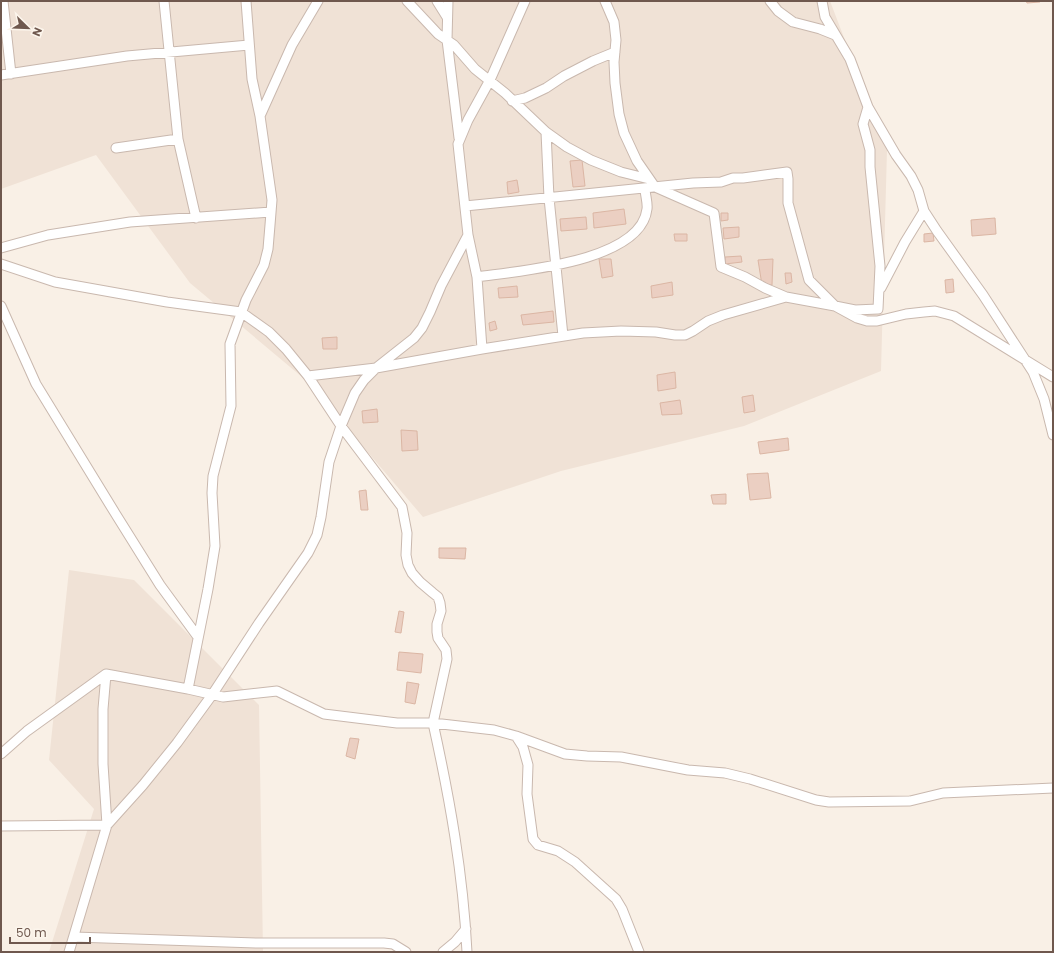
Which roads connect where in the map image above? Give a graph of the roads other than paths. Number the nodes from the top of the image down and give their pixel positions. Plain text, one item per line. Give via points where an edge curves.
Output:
1 (4, 1) edge
2 (164, 1) edge
3 (246, 1) edge
4 (318, 1) edge
5 (407, 1) edge
6 (437, 1) edge
7 (448, 1) edge
8 (525, 1) edge
9 (605, 1) edge
10 (770, 1) edge
11 (822, 1) edge
12 (447, 17) junction
13 (836, 36) junction
14 (447, 40) junction
15 (249, 45) junction
16 (170, 52) junction
17 (615, 52) junction
18 (11, 74) junction
19 (1, 75) edge
20 (490, 80) junction
21 (512, 101) junction
22 (868, 107) junction
23 (260, 116) junction
24 (546, 132) junction
25 (459, 138) junction
26 (178, 139) junction
27 (116, 148) dead end
28 (649, 179) junction
29 (655, 187) junction
30 (645, 188) junction
31 (549, 198) junction
32 (465, 206) junction
33 (924, 211) junction
34 (271, 212) junction
35 (196, 218) junction
36 (468, 235) junction
37 (1, 248) edge
38 (1, 264) edge
39 (556, 266) junction
40 (477, 277) junction
41 (879, 292) junction
42 (786, 297) junction
43 (1, 306) edge
44 (835, 306) junction
45 (873, 309) junction
46 (241, 312) junction
47 (871, 321) junction
48 (563, 336) junction
49 (482, 349) junction
50 (1025, 360) junction
51 (376, 368) junction
52 (308, 376) junction
53 (1053, 377) edge
54 (340, 426) junction
55 (1053, 435) edge
56 (198, 637) junction
57 (106, 674) junction
58 (188, 689) junction
59 (212, 695) junction
60 (433, 723) junction
61 (516, 736) junction
62 (1, 754) edge
63 (1053, 788) edge
64 (106, 825) junction
65 (1, 826) edge
66 (466, 929) junction
67 (74, 937) junction
68 (70, 952) edge
69 (406, 952) edge
70 (443, 952) edge
71 (467, 952) edge
72 (639, 952) edge

1 - 18 street
2 - 16 street
3 - 15 street
4 - 23 street via 292,45
5 - 14 street
6 - 12 street
7 - 12 street
8 - 20 street
9 - 17 street via 614,22
10 - 13 street via 793,22 820,28
11 - 13 street via 825,17
12 - 14 street
13 - 22 street via 850,59
14 - 20 street via 475,69
14 - 25 street
15 - 16 street
15 - 23 street via 252,79
16 - 18 street
16 - 26 street
17 - 21 street via 593,61 532,95
17 - 28 street via 615,83 624,133
18 - 19 street
20 - 21 street
20 - 25 street
21 - 24 street
22 - 33 street via 911,176
22 - 41 street via 863,124 870,150 880,266
23 - 34 street via 272,200
24 - 28 street via 591,160 621,172
24 - 31 street
25 - 32 street via 458,150
26 - 27 street
26 - 35 street
28 - 29 street
29 - 30 street
29 - 42 street via 714,212 721,267
29 - 44 street via 721,182 733,178 787,172 788,203 809,280
30 - 31 street
30 - 39 street via 647,209 644,220 637,230 622,243 602,252
31 - 32 street
31 - 39 street
32 - 36 street
33 - 41 street
33 - 50 street
34 - 35 street
34 - 46 street via 266,257
35 - 37 street via 130,222 48,235
36 - 40 street
36 - 51 street via 422,328 414,338
38 - 46 street via 55,282
39 - 40 street
39 - 48 street
40 - 49 street
41 - 45 street
42 - 44 street
42 - 48 street via 723,315 685,335 621,331
43 - 56 street via 36,384 160,585
44 - 45 street via 855,310
44 - 47 street via 857,318
45 - 47 street
46 - 52 street via 269,332
46 - 56 street via 230,344 231,406 213,476 215,546
47 - 50 street via 918,312 943,313 954,316
48 - 49 street
49 - 51 street
50 - 53 street
50 - 55 street via 1044,399
51 - 52 street
51 - 54 street via 355,393
52 - 54 street
54 - 59 street via 330,462 317,536
54 - 60 street via 402,507 407,533 408,565 412,574 434,592 440,603 437,632 446,650 447,659
56 - 58 street
57 - 58 street
57 - 62 street via 27,731
57 - 64 street via 103,709
58 - 59 street
59 - 60 street via 223,697 277,691 324,714 397,723
59 - 64 street via 143,786
60 - 61 street via 494,730
60 - 66 street via 454,821
61 - 63 street via 565,754 621,757 688,770 725,773 829,802 910,801 943,793
61 - 72 street via 523,747 528,766 527,794 532,838 538,845 558,851 575,862 616,899
64 - 65 street
64 - 67 street
66 - 70 street via 456,942
66 - 71 street
67 - 68 street
67 - 69 street via 256,944 384,943 393,944

